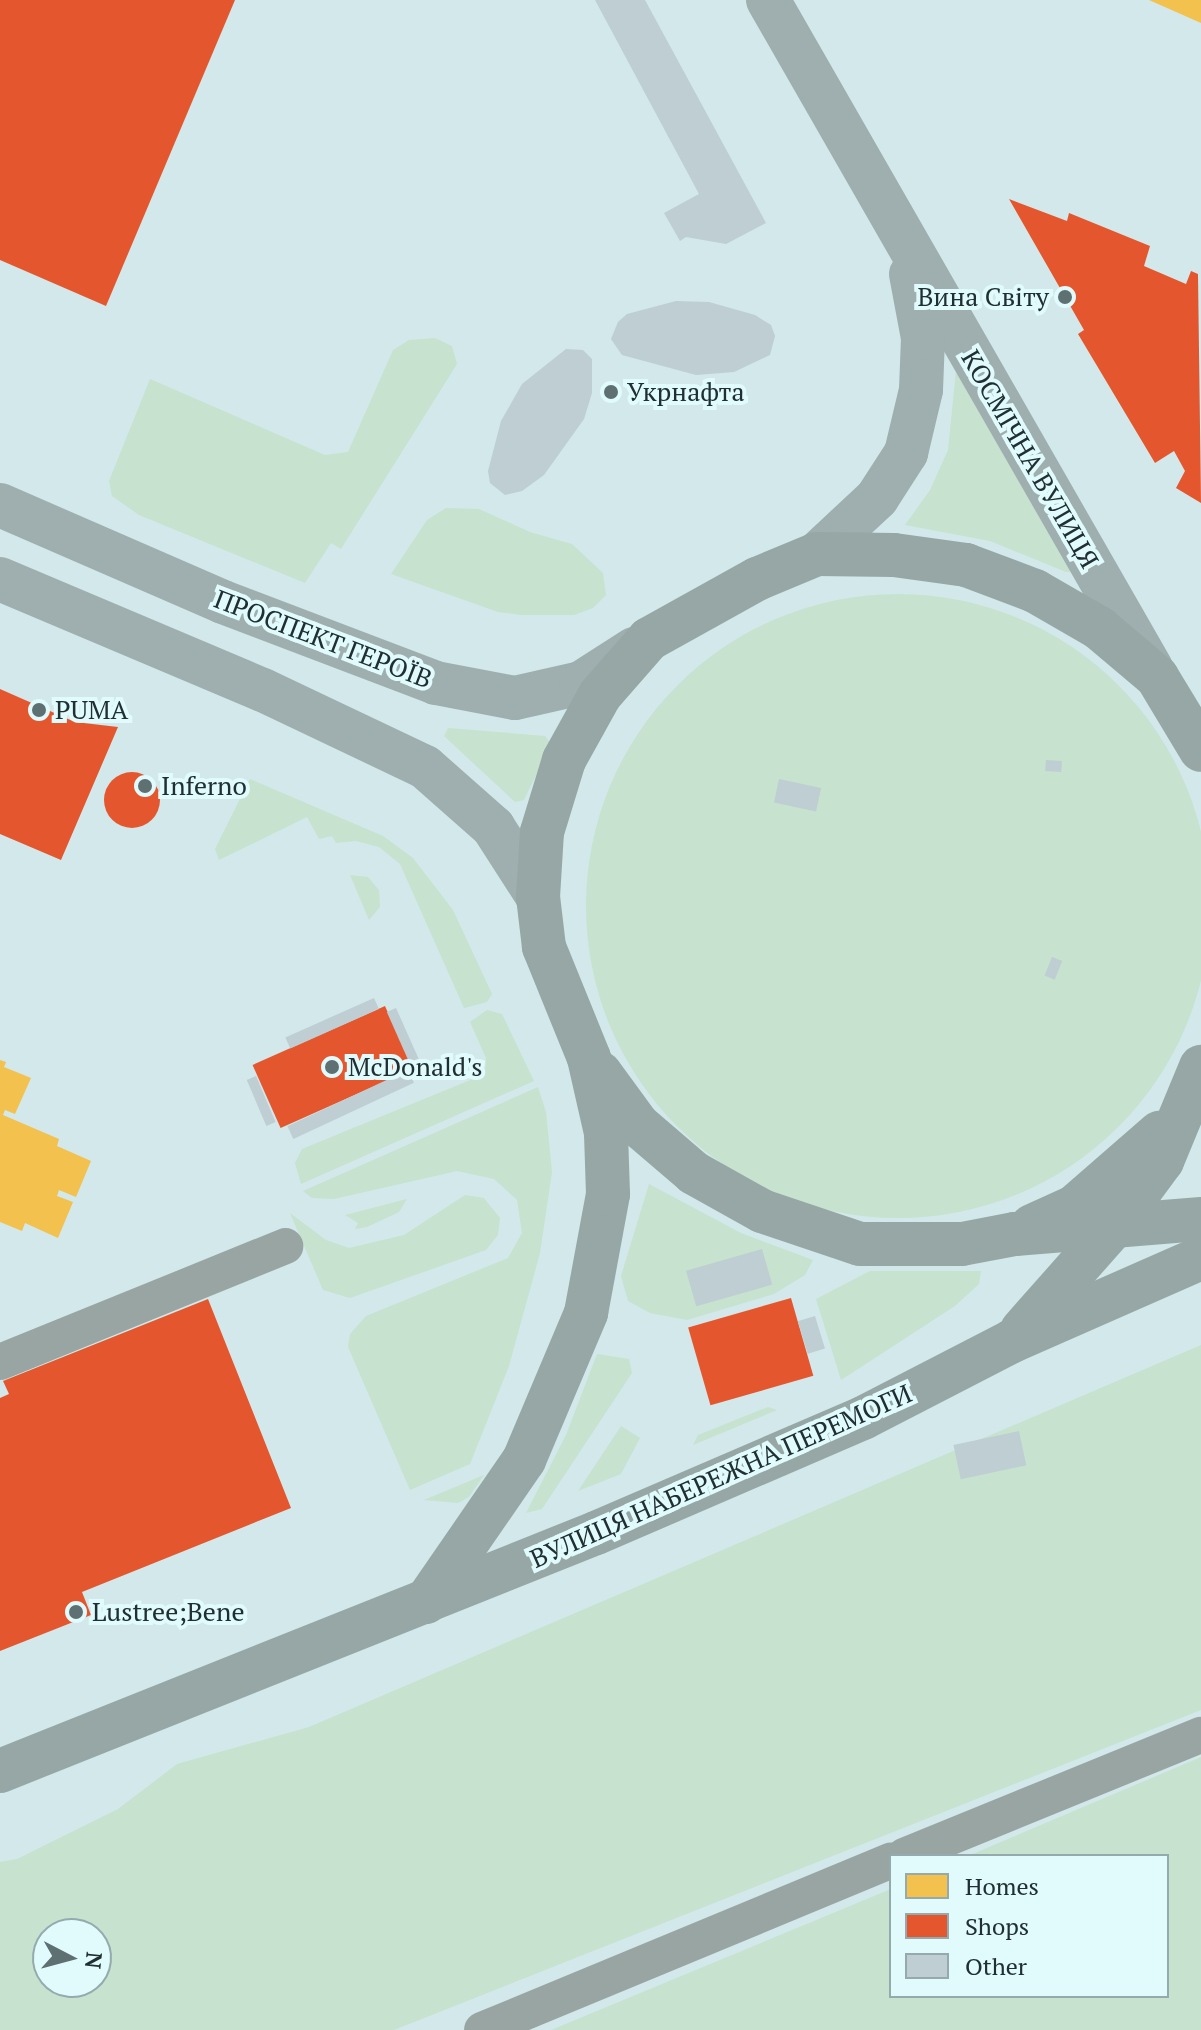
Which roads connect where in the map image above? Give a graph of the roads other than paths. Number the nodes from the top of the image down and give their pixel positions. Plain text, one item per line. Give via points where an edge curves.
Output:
1 (768, 0) edge
2 (905, 240) junction
3 (0, 505) edge
4 (817, 554) junction
5 (0, 579) edge
6 (649, 639) junction
7 (1157, 677) junction
8 (1201, 750) edge
9 (538, 897) junction
10 (589, 1058) junction
11 (1200, 1069) edge
12 (1201, 1219) edge
13 (1114, 1226) junction
14 (1015, 1234) junction
15 (285, 1246) dead end
16 (1201, 1258) edge
17 (1012, 1341) junction
18 (0, 1362) edge
19 (426, 1602) junction
20 (1201, 1735) edge
21 (0, 1771) edge
22 (909, 1854) edge
23 (889, 1862) edge
24 (482, 2030) edge

1 - 2 main road, КОСМІЧНА ВУЛИЦЯ
2 - 4 main road, КОСМІЧНА ВУЛИЦЯ via 923,338 921,390 906,453 869,506
2 - 7 main road, КОСМІЧНА ВУЛИЦЯ
3 - 6 main road, ПРОСПЕКТ ГЕРОЇВ via 223,602 436,683 515,698 581,683
4 - 6 main road, ВУЛИЦЯ НАБЕРЕЖНА ПЕРЕМОГИ via 757,579
4 - 7 main road, ВУЛИЦЯ НАБЕРЕЖНА ПЕРЕМОГИ via 894,555 966,565 1035,591 1087,620
5 - 9 main road via 263,690 425,767 493,827
6 - 9 main road, ВУЛИЦЯ НАБЕРЕЖНА ПЕРЕМОГИ via 600,695 564,760 542,832
7 - 8 main road, ВУЛИЦЯ НАБЕРЕЖНА ПЕРЕМОГИ
9 - 10 main road, ВУЛИЦЯ НАБЕРЕЖНА ПЕРЕМОГИ via 544,947
10 - 14 main road, ВУЛИЦЯ НАБЕРЕЖНА ПЕРЕМОГИ via 638,1125 694,1173 809,1231 860,1244 898,1245 962,1244
10 - 19 main road, ВУЛИЦЯ НАБЕРЕЖНА ПЕРЕМОГИ via 606,1133 608,1194 586,1313 524,1460
11 - 13 main road, ВУЛИЦЯ НАБЕРЕЖНА ПЕРЕМОГИ via 1162,1161
11 - 14 main road, ВУЛИЦЯ НАБЕРЕЖНА ПЕРЕМОГИ via 1152,1142 1074,1207
12 - 13 main road, ВУЛИЦЯ НАБЕРЕЖНА ПЕРЕМОГИ
13 - 14 main road, ВУЛИЦЯ НАБЕРЕЖНА ПЕРЕМОГИ
13 - 17 main road, ВУЛИЦЯ НАБЕРЕЖНА ПЕРЕМОГИ
15 - 18 street
16 - 17 main road, ВУЛИЦЯ НАБЕРЕЖНА ПЕРЕМОГИ
17 - 19 main road, ВУЛИЦЯ НАБЕРЕЖНА ПЕРЕМОГИ via 863,1418
19 - 21 main road, ВУЛИЦЯ НАБЕРЕЖНА ПЕРЕМОГИ
20 - 22 street
23 - 24 street

